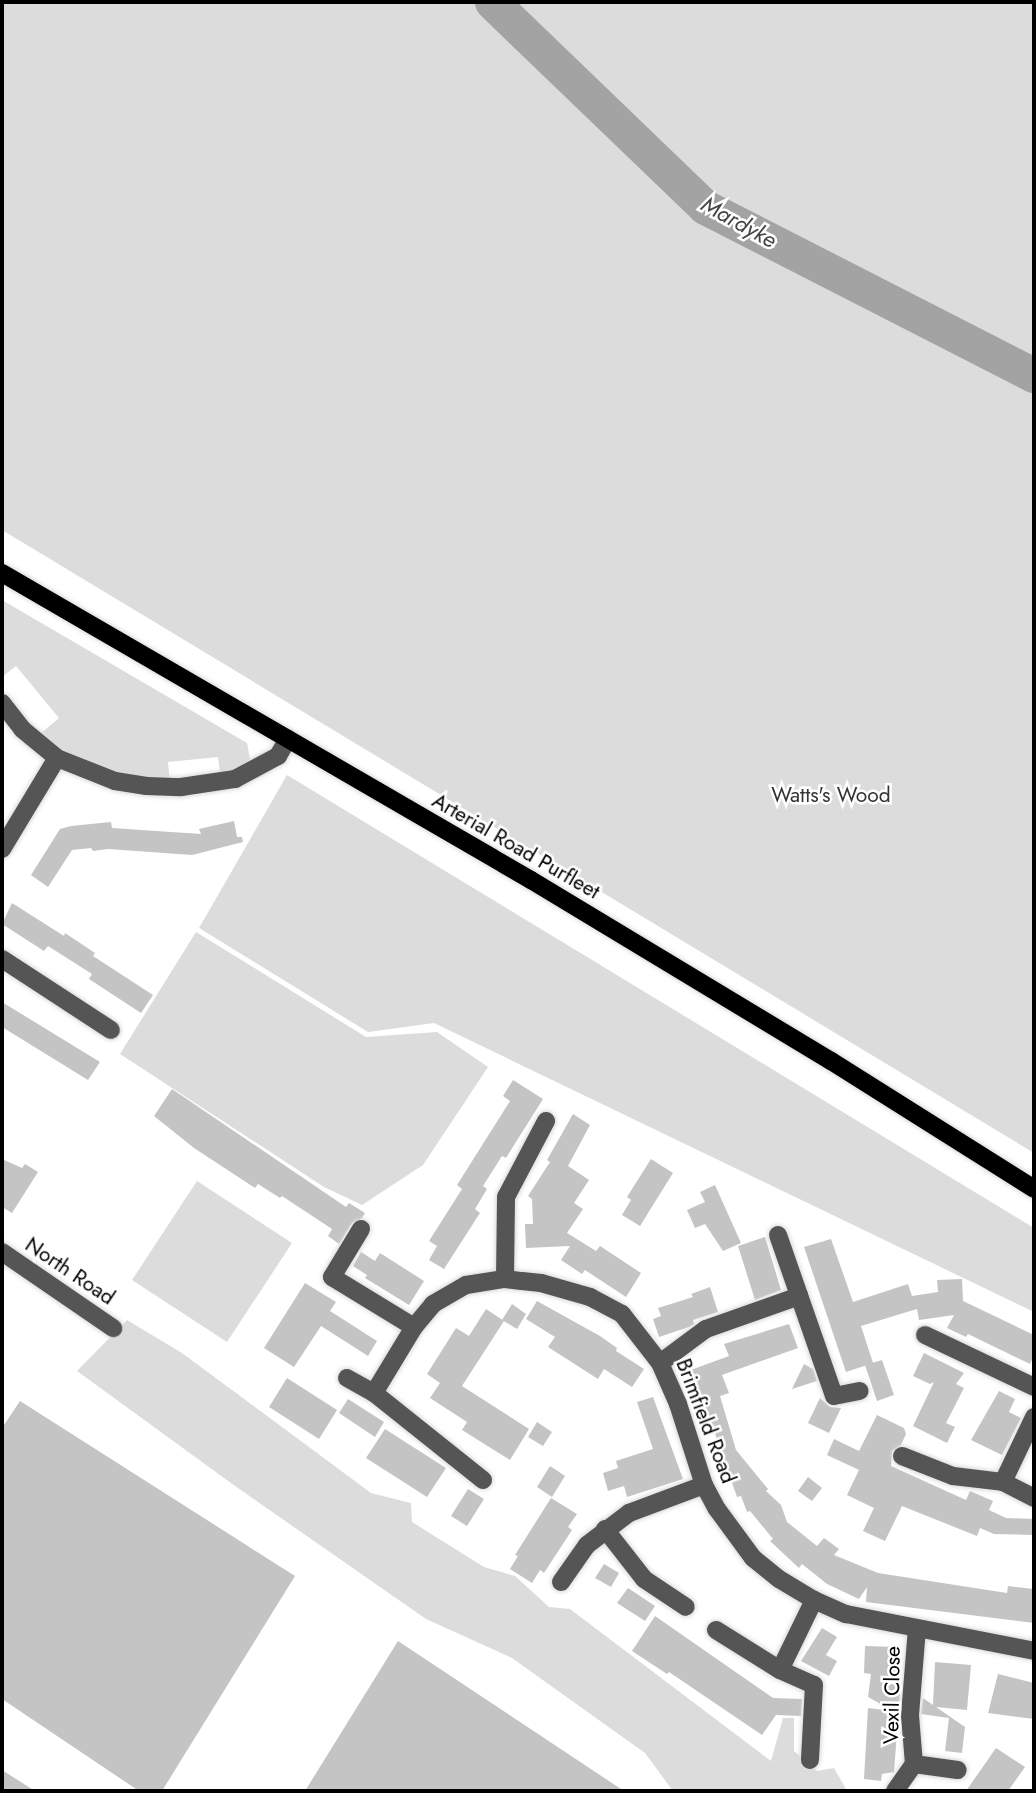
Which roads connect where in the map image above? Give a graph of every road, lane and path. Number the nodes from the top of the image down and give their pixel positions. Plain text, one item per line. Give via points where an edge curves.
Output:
1 (2, 573) edge
2 (2, 703) edge
3 (288, 739) junction
4 (57, 758) junction
5 (2, 849) edge
6 (2, 959) edge
7 (111, 1030) dead end
8 (546, 1121) dead end
9 (1003, 1167) junction
10 (1034, 1181) edge
11 (1034, 1189) edge
12 (361, 1229) dead end
13 (778, 1235) dead end
14 (2, 1252) edge
15 (505, 1279) junction
16 (799, 1296) junction
17 (414, 1327) junction
18 (113, 1328) dead end
19 (925, 1335) dead end
20 (660, 1363) junction
21 (347, 1378) dead end
22 (1034, 1387) edge
23 (860, 1391) dead end
24 (374, 1394) junction
25 (1034, 1417) edge
26 (902, 1456) dead end
27 (483, 1480) dead end
28 (1003, 1482) junction
29 (704, 1486) junction
30 (1034, 1498) edge
31 (605, 1529) junction
32 (561, 1582) dead end
33 (814, 1600) junction
34 (686, 1607) dead end
35 (917, 1628) junction
36 (716, 1630) dead end
37 (1034, 1651) edge
38 (780, 1670) junction
39 (810, 1760) dead end
40 (914, 1764) junction
41 (958, 1770) dead end
42 (895, 1791) edge

1 - 3 main road, Arterial Road Purfleet
2 - 4 street via 22,729
3 - 4 street via 278,756 260,768 235,779 181,787 115,781
3 - 9 main road, Arterial Road Purfleet via 531,880
4 - 5 street
6 - 7 street
8 - 15 street via 506,1198
9 - 10 main road, Arterial Road Purfleet
9 - 11 main road, Arterial Road Purfleet
12 - 17 street via 332,1277
13 - 16 street
14 - 18 street, North Road
15 - 17 street, Brimfield Road via 466,1285 433,1304
15 - 20 street, Brimfield Road via 541,1283 590,1297 622,1314
16 - 20 street via 706,1329
16 - 23 street via 834,1396
17 - 24 street, Brimfield Road
19 - 22 street
20 - 29 street, Brimfield Road
21 - 24 street
24 - 27 street
25 - 28 street
26 - 28 street via 953,1476
28 - 30 street
29 - 31 street via 629,1513
29 - 33 street, Brimfield Road via 753,1558
31 - 32 street via 572,1563
31 - 34 street via 644,1580
33 - 35 street, Brimfield Road via 846,1614
33 - 38 street
35 - 37 street, Brimfield Road
35 - 40 street, Vexil Close via 910,1715
36 - 38 street
38 - 39 street via 814,1685
40 - 41 street, Vexil Close
40 - 42 street, Vexil Close

